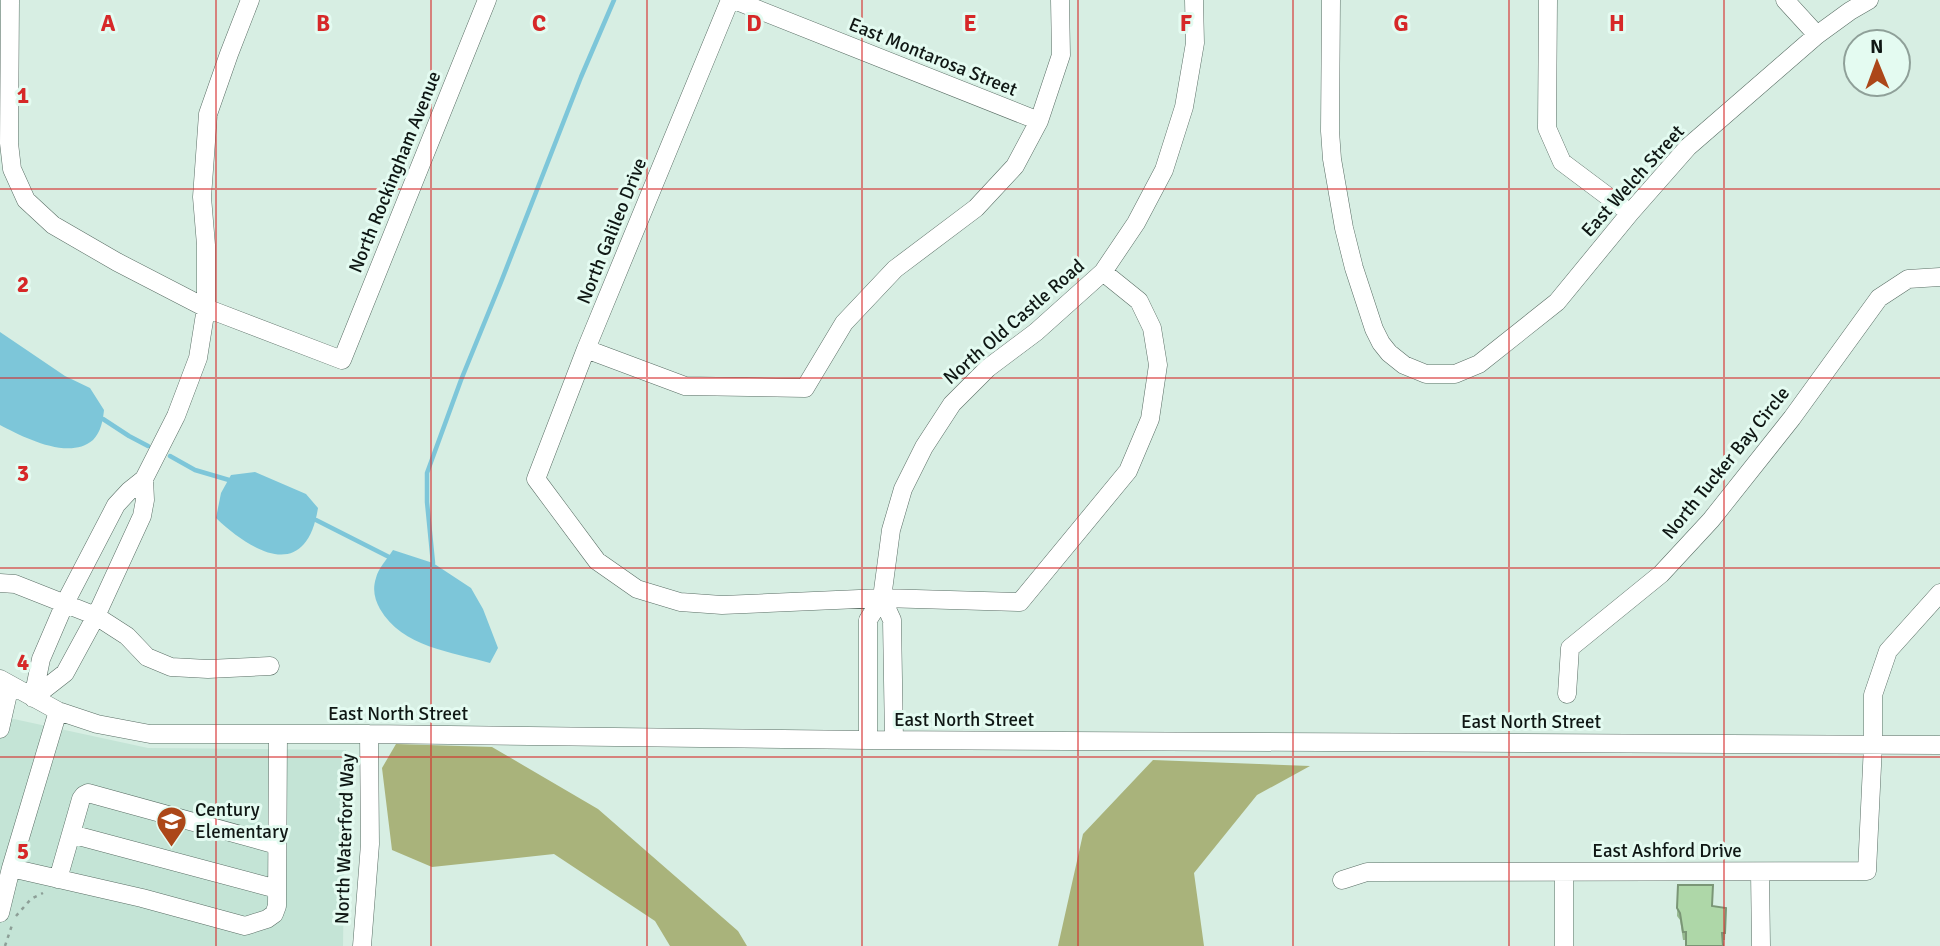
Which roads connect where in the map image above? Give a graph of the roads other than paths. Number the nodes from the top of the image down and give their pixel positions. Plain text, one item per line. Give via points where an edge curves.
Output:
1 (10, 0) edge
2 (250, 0) edge
3 (487, 0) edge
4 (732, 0) edge
5 (1060, 0) edge
6 (1195, 0) edge
7 (1331, 0) edge
8 (1548, 0) edge
9 (1785, 0) edge
10 (1869, 0) edge
11 (1817, 36) junction
12 (1039, 121) junction
13 (1630, 213) junction
14 (1104, 272) junction
15 (1940, 276) edge
16 (206, 308) junction
17 (586, 349) junction
18 (144, 480) junction
19 (0, 583) edge
20 (1940, 593) edge
21 (882, 598) junction
22 (65, 603) junction
23 (96, 616) junction
24 (270, 666) dead end
25 (5, 682) edge
26 (1567, 694) dead end
27 (33, 698) junction
28 (58, 711) junction
29 (0, 729) edge
30 (369, 734) junction
31 (278, 736) junction
32 (868, 740) junction
33 (894, 740) junction
34 (1873, 745) junction
35 (1940, 746) edge
36 (71, 834) junction
37 (277, 845) junction
38 (11, 868) junction
39 (1564, 872) junction
40 (1760, 872) junction
41 (58, 879) junction
42 (1342, 880) dead end
43 (277, 889) junction
44 (0, 913) edge
45 (362, 946) edge
46 (1564, 946) edge
47 (1761, 946) edge

1 - 16 street via 9,143 12,169 26,200 53,225
2 - 16 street via 208,114 202,197
3 - 16 street, North Rockingham Avenue via 342,360
4 - 12 street, East Montarosa Street
4 - 17 street, North Galileo Drive
5 - 12 street via 1061,55
6 - 14 street, North Old Castle Road via 1195,43 1184,107 1164,170
7 - 13 street, East Welch Street via 1330,131 1344,228 1374,330 1389,353 1404,365 1426,374 1455,374 1479,364 1557,302
8 - 13 street via 1548,128 1562,162
9 - 11 street
10 - 11 street, East Welch Street
11 - 13 street, East Welch Street via 1688,147
12 - 17 street via 1015,166 976,208 895,269 844,323 805,388 685,386
14 - 21 street, North Old Castle Road via 1037,332 988,368 952,404 903,489 891,530
14 - 21 street via 1139,301 1152,328 1158,365 1150,418 1128,471 1020,602
15 - 26 street, North Tucker Bay Circle via 1908,279 1879,298 1711,520 1661,574 1570,648
16 - 18 street via 190,382
17 - 21 street, North Galileo Drive via 536,478 597,561 636,589 680,602 722,605
18 - 22 street via 116,505
18 - 23 street via 142,516
19 - 22 street via 15,583
20 - 34 street via 1888,651 1873,695
21 - 32 street via 868,620
21 - 33 street via 892,620
22 - 23 street
22 - 27 street via 41,659
23 - 24 street via 127,636 147,657 171,667
23 - 27 street via 65,673
25 - 27 street, East North Street
25 - 29 street
27 - 28 street, East North Street
28 - 31 street, East North Street via 150,734
28 - 38 street
30 - 31 street, East North Street
30 - 32 street, East North Street
30 - 45 street, North Waterford Way via 370,844
31 - 37 street
32 - 33 street, East North Street
33 - 34 street, East North Street
34 - 35 street, East North Street
34 - 40 street, East Ashford Drive via 1867,871
36 - 37 street via 81,799 88,793
36 - 41 street
36 - 43 street
37 - 43 street
38 - 41 street
38 - 44 street
39 - 40 street, East Ashford Drive
39 - 42 street, East Ashford Drive via 1367,872
39 - 46 street
40 - 47 street
41 - 43 street via 245,926 274,914

